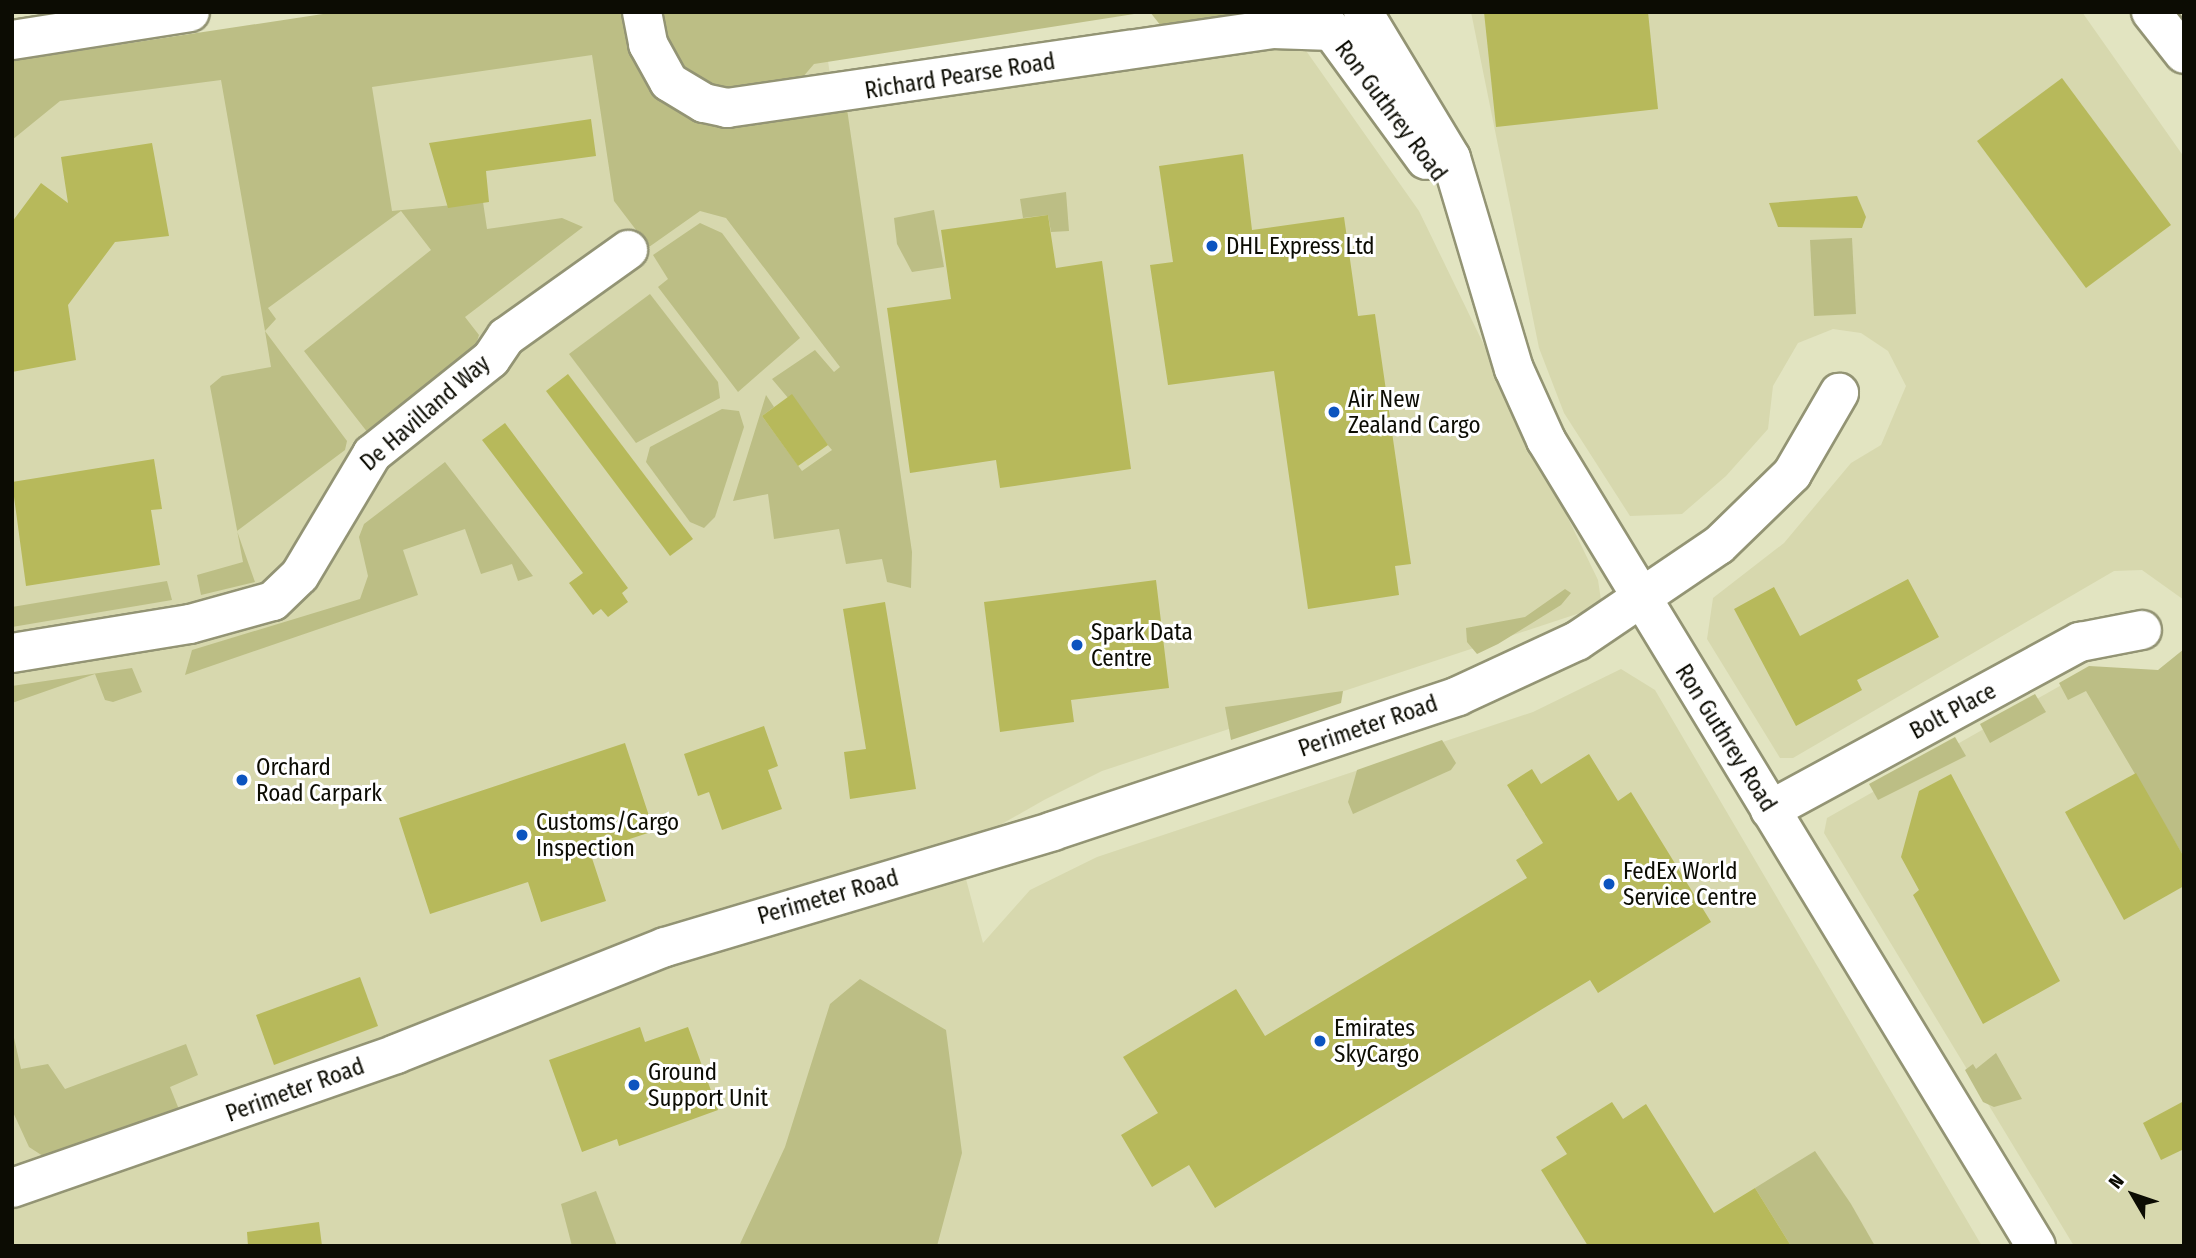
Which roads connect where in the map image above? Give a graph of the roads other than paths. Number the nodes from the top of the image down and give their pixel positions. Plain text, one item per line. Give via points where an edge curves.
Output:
1 (190, 12) edge
2 (642, 12) edge
3 (2151, 12) edge
4 (1338, 19) edge
5 (12, 40) edge
6 (2184, 54) edge
7 (628, 250) dead end
8 (1839, 393) dead end
9 (1639, 601) junction
10 (2142, 630) dead end
11 (12, 653) edge
12 (1770, 810) junction
13 (12, 1188) edge
14 (2036, 1246) edge

1 - 5 main road
2 - 4 main road, Richard Pearse Road via 648,44 669,82 704,103 727,108
3 - 6 main road
4 - 9 main road, Ron Guthrey Road via 1465,208 1532,412
7 - 11 main road, De Havilland Way via 506,337 491,359 372,454 300,575 273,601 190,624
8 - 9 main road, Perimeter Road via 1792,474 1760,510
9 - 12 main road, Ron Guthrey Road
9 - 13 main road, Perimeter Road via 1577,640 1458,696 1053,831 664,947 338,1075
10 - 12 main road, Bolt Place via 2080,642
12 - 14 main road, Ron Guthrey Road

